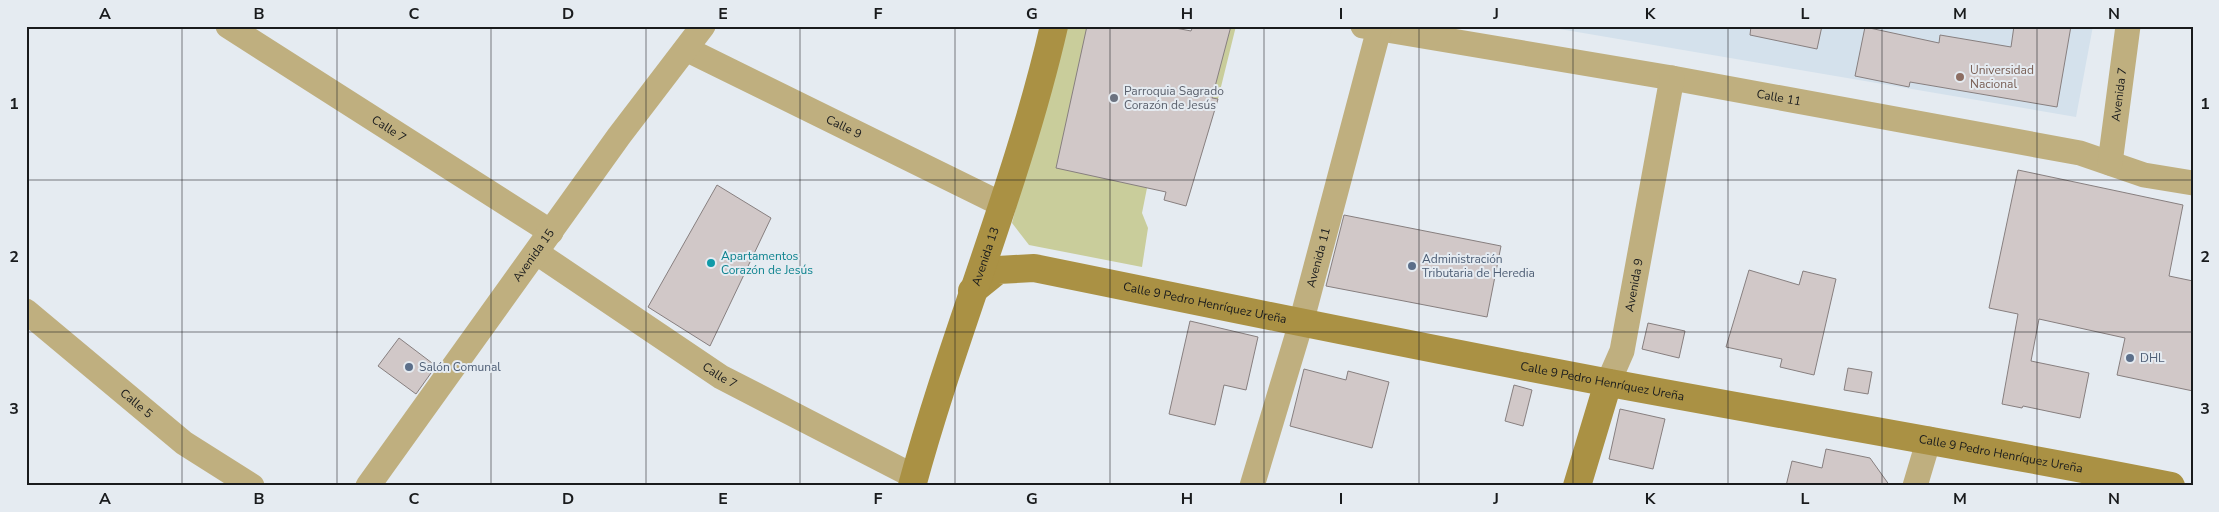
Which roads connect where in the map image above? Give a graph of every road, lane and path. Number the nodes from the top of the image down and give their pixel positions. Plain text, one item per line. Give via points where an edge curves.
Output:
1 (703, 26) edge
2 (1054, 26) edge
3 (2128, 26) edge
4 (237, 28) edge
5 (1371, 28) edge
6 (686, 48) junction
7 (1672, 78) junction
8 (2110, 163) junction
9 (2193, 183) edge
10 (1003, 205) junction
11 (551, 232) junction
12 (537, 253) junction
13 (1034, 268) junction
14 (972, 291) junction
15 (26, 311) edge
16 (1302, 323) junction
17 (1608, 383) junction
18 (1928, 440) junction
19 (913, 482) edge
20 (252, 486) edge
21 (368, 486) edge
22 (1252, 486) edge
23 (1577, 486) edge
24 (1915, 486) edge
25 (2171, 486) edge

1 - 6 street, Avenida 15
2 - 10 main road, Avenida 13 via 1039,91
3 - 8 street, Avenida 7
4 - 11 street, Calle 7
5 - 7 street, Calle 11
5 - 16 street, Avenida 11
6 - 10 street, Calle 9
6 - 11 street, Avenida 15
7 - 8 street, Calle 11 via 2080,153
7 - 17 street, Avenida 9 via 1622,351
8 - 9 street, Calle 11 via 2144,175
10 - 13 main road, Calle 9 Pedro Henríquez Ureña via 1002,234 1012,249
10 - 14 main road, Avenida 13
11 - 12 street, Avenida 15
12 - 19 street, Calle 7 via 721,377
12 - 21 street, Avenida 15
13 - 14 main road, Calle 9 Pedro Henríquez Ureña via 998,270
13 - 16 main road, Calle 9 Pedro Henríquez Ureña
14 - 19 main road, Avenida 13
15 - 20 street, Calle 5 via 184,443
16 - 17 main road, Calle 9 Pedro Henríquez Ureña
16 - 22 street, Avenida 11
17 - 18 main road, Calle 9 Pedro Henríquez Ureña
17 - 23 main road, Avenida 9
18 - 24 street
18 - 25 main road, Calle 9 Pedro Henríquez Ureña

